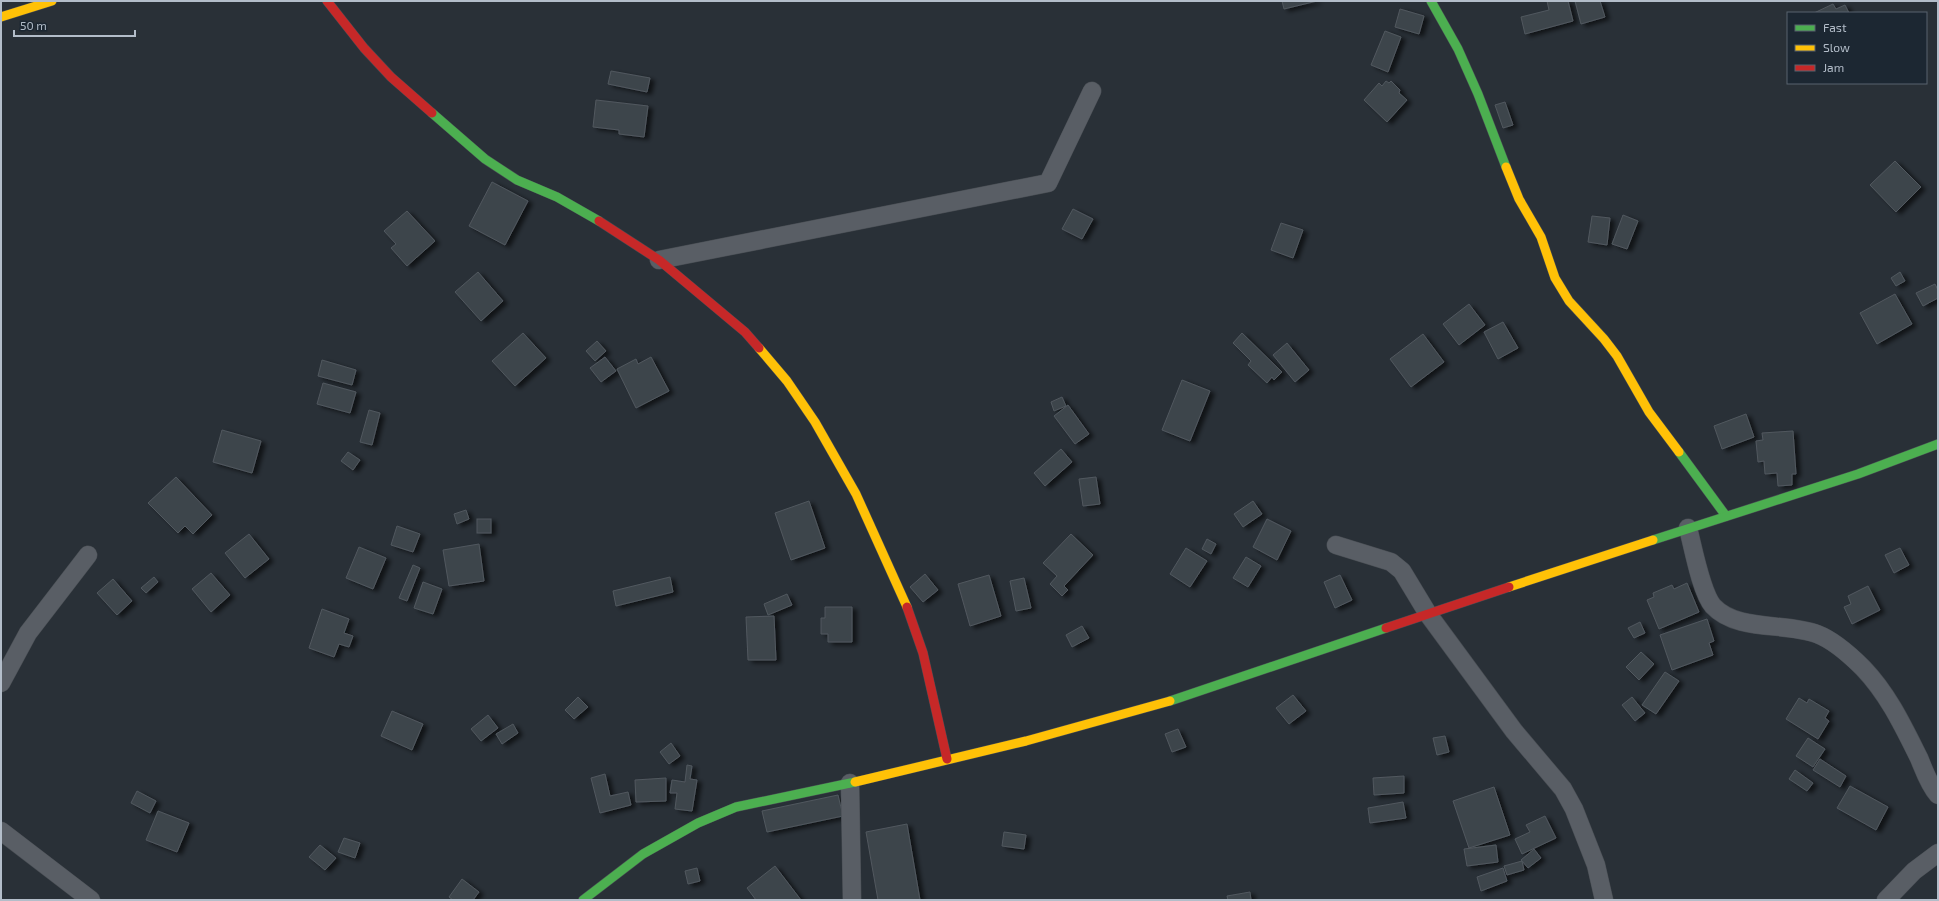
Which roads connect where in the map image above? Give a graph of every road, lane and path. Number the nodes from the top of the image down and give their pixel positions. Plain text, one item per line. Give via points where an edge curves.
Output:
1 (52, 1) edge
2 (327, 1) edge
3 (1431, 1) edge
4 (1, 17) edge
5 (1092, 91) dead end
6 (659, 260) junction
7 (1938, 444) edge
8 (1726, 516) junction
9 (1688, 528) junction
10 (1336, 545) dead end
11 (88, 555) dead end
12 (1428, 614) junction
13 (1, 683) edge
14 (947, 758) junction
15 (850, 783) junction
16 (1938, 795) edge
17 (1, 831) edge
18 (1938, 853) edge
19 (91, 900) edge
20 (583, 900) edge
21 (852, 900) edge
22 (1604, 900) edge
23 (1886, 900) edge

1 - 4 street
2 - 6 street via 391,77 485,159 517,180 557,197 617,231
3 - 8 street via 1458,49 1519,199 1541,237 1556,278 1569,301 1617,356 1649,412
5 - 6 street via 1048,184
6 - 14 street via 745,332 787,381 815,422 856,494 907,607 923,653
7 - 8 street via 1858,474
8 - 9 street
9 - 12 street
9 - 16 street via 1704,588 1713,606 1741,620 1765,626 1797,628 1818,634 1863,667 1884,692 1900,719
10 - 12 street via 1391,562 1402,571
11 - 13 street via 28,633
12 - 14 street via 1145,709 1026,741
12 - 22 street via 1514,731 1563,789 1574,809 1596,865
14 - 15 street
15 - 20 street via 736,807 698,823 643,854
15 - 21 street
17 - 19 street
18 - 23 street via 1914,871

